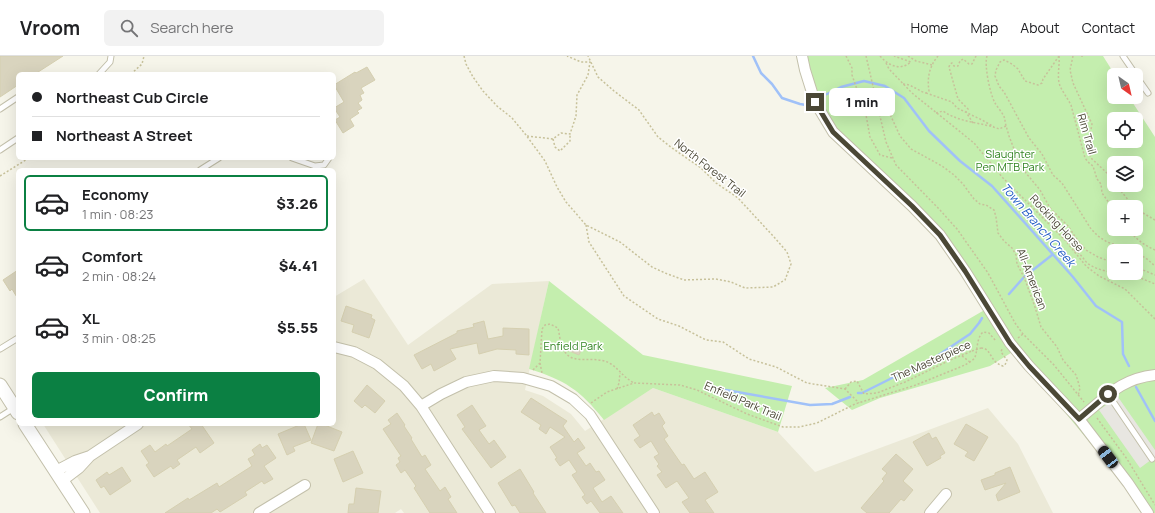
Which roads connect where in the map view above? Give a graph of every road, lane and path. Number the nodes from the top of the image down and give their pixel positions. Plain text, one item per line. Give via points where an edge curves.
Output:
1 (110, 56) edge
2 (144, 56) edge
3 (464, 56) edge
4 (566, 56) edge
5 (588, 56) edge
6 (802, 56) edge
7 (846, 56) edge
8 (866, 56) edge
9 (880, 56) edge
10 (894, 56) edge
11 (908, 56) edge
12 (938, 56) edge
13 (976, 56) edge
14 (987, 56) edge
15 (1059, 56) edge
16 (1073, 56) edge
17 (1123, 56) edge
18 (916, 61) junction
19 (590, 62) junction
20 (911, 62) junction
21 (886, 63) junction
22 (932, 65) junction
23 (1131, 68) edge
24 (101, 72) edge
25 (133, 72) edge
26 (903, 84) junction
27 (1143, 86) edge
28 (858, 93) junction
29 (926, 93) junction
30 (1148, 93) dead end
31 (871, 94) dead end
32 (878, 96) dead end
33 (16, 98) edge
34 (0, 109) edge
35 (966, 112) junction
36 (936, 113) junction
37 (973, 123) junction
38 (1006, 126) junction
39 (994, 127) junction
40 (570, 134) junction
41 (526, 135) junction
42 (16, 139) edge
43 (553, 139) junction
44 (0, 150) edge
45 (892, 158) junction
46 (26, 160) edge
47 (216, 160) edge
48 (298, 160) edge
49 (328, 160) edge
50 (203, 168) edge
51 (1107, 173) edge
52 (0, 176) edge
53 (1122, 192) edge
54 (1107, 200) edge
55 (1128, 200) edge
56 (1143, 214) edge
57 (1155, 220) edge
58 (586, 226) junction
59 (1134, 236) edge
60 (1113, 244) edge
61 (1073, 250) junction
62 (1155, 250) edge
63 (1143, 256) edge
64 (1107, 260) edge
65 (1155, 266) edge
66 (1143, 270) edge
67 (1107, 271) edge
68 (1155, 276) edge
69 (1143, 279) edge
70 (1155, 284) edge
71 (1155, 319) edge
72 (1023, 334) junction
73 (16, 339) edge
74 (1014, 340) dead end
75 (999, 344) dead end
76 (1006, 346) dead end
77 (336, 347) edge
78 (0, 350) edge
79 (962, 356) junction
80 (970, 362) junction
81 (540, 363) junction
82 (532, 371) dead end
83 (542, 373) dead end
84 (620, 373) junction
85 (1155, 375) edge
86 (634, 383) junction
87 (0, 385) edge
88 (616, 389) junction
89 (845, 389) junction
90 (1108, 394) junction
91 (1078, 396) junction
92 (859, 403) junction
93 (1086, 404) dead end
94 (421, 406) junction
95 (583, 409) junction
96 (16, 410) edge
97 (1096, 415) dead end
98 (0, 417) edge
99 (1079, 419) junction
100 (26, 426) edge
101 (135, 426) edge
102 (1152, 459) dead end
103 (59, 476) junction
104 (305, 485) dead end
105 (946, 494) dead end
106 (1155, 505) edge
107 (83, 513) edge
108 (260, 513) edge
109 (490, 513) edge
110 (654, 513) edge
111 (930, 513) edge
112 (1148, 513) edge

1 - 24 lane via 110,62
2 - 25 path via 142,64
3 - 41 path, North Forest Trail via 472,77 483,92 512,118
4 - 19 path via 581,62
5 - 19 path, North Forest Trail
6 - 99 street via 815,102 833,132 940,235 1010,343
7 - 28 path via 852,68
8 - 45 path, bridge
9 - 21 path
10 - 20 path
11 - 18 path
12 - 22 path
13 - 35 path via 972,64 963,59 958,66 952,63 949,67 958,99 968,109
14 - 38 path via 987,73 992,93
15 - 54 path, Rim Trail via 1061,88 1071,105 1085,158 1093,166
15 - 60 path via 1042,83 1038,85 1025,81 1018,69 1004,60 996,70 996,81 1029,138 1091,229
16 - 51 path via 1070,70 1073,83 1092,124 1089,154
17 - 23 lane
18 - 20 path
18 - 22 path
19 - 40 path via 588,75 577,95 576,116
19 - 58 path, North Forest Trail via 598,77 639,110 658,137 738,198 787,252 791,264 784,280 773,286 745,288 716,279 684,280 652,267 620,242
20 - 21 path via 906,66 897,67
21 - 26 path, Rocking Horse
22 - 29 path via 928,78 929,91
26 - 29 path via 909,84
26 - 36 path, Rocking Horse
27 - 30 lane
28 - 31 path
28 - 45 path via 870,137 880,155
29 - 35 path via 948,100
32 - 91 path, All-American via 884,100 900,136 911,149 942,166 959,180 974,199 994,210 998,233 1016,255 1017,264 1036,307 1041,328 1076,375 1080,388
33 - 34 lane
35 - 37 path
35 - 39 path
36 - 37 path via 943,111 952,117
36 - 61 path, Rocking Horse via 974,143 1003,178
37 - 39 path
38 - 39 path via 999,129
38 - 64 path via 1021,167 1040,190 1050,208 1086,250
40 - 43 path via 561,133
40 - 43 path via 570,141 560,151
41 - 43 path
41 - 58 path, North Forest Trail via 545,161 556,187
42 - 44 lane
45 - 72 path via 956,229 988,273
46 - 52 path
47 - 50 lane
48 - 49 lane via 315,166 324,165
53 - 55 path
56 - 57 path
58 - 89 path via 589,242 624,296 658,319 679,326 706,340 723,342 749,359 776,367 806,383
59 - 62 path
61 - 67 path via 1080,253 1089,264
61 - 71 path, Rocking Horse via 1086,266 1099,276 1125,289
63 - 65 path
66 - 68 path
69 - 70 path
72 - 74 path
72 - 91 path via 1054,365
73 - 78 lane
75 - 80 path via 989,332 982,332 975,357
76 - 79 path, The Masterpiece, bridge via 1001,352 1007,360 1003,366 995,362 985,348
77 - 94 street via 378,364 404,386
79 - 80 path
79 - 89 path, The Masterpiece via 877,393 864,394 857,381 851,382
80 - 92 path, Enfield Park Trail via 916,385
81 - 82 path
81 - 83 path
81 - 84 path via 542,329 550,324 558,328 564,351 569,356 574,359 601,359 612,364
84 - 86 path
84 - 88 path
85 - 90 street via 1144,376
86 - 88 path, Enfield Park Trail
86 - 92 path, Enfield Park Trail via 680,386 697,390 747,414 783,427 799,428 817,423
87 - 96 street
88 - 95 path, Enfield Park Trail
89 - 92 path
90 - 99 street
90 - 102 lane
91 - 93 path
94 - 95 street via 466,382 494,376 523,378 551,386 573,399
94 - 109 street
95 - 110 street via 590,415
96 - 98 lane
97 - 106 path
99 - 112 street
100 - 103 street
101 - 103 street via 90,456 75,461
103 - 107 street
104 - 108 street
105 - 111 street

